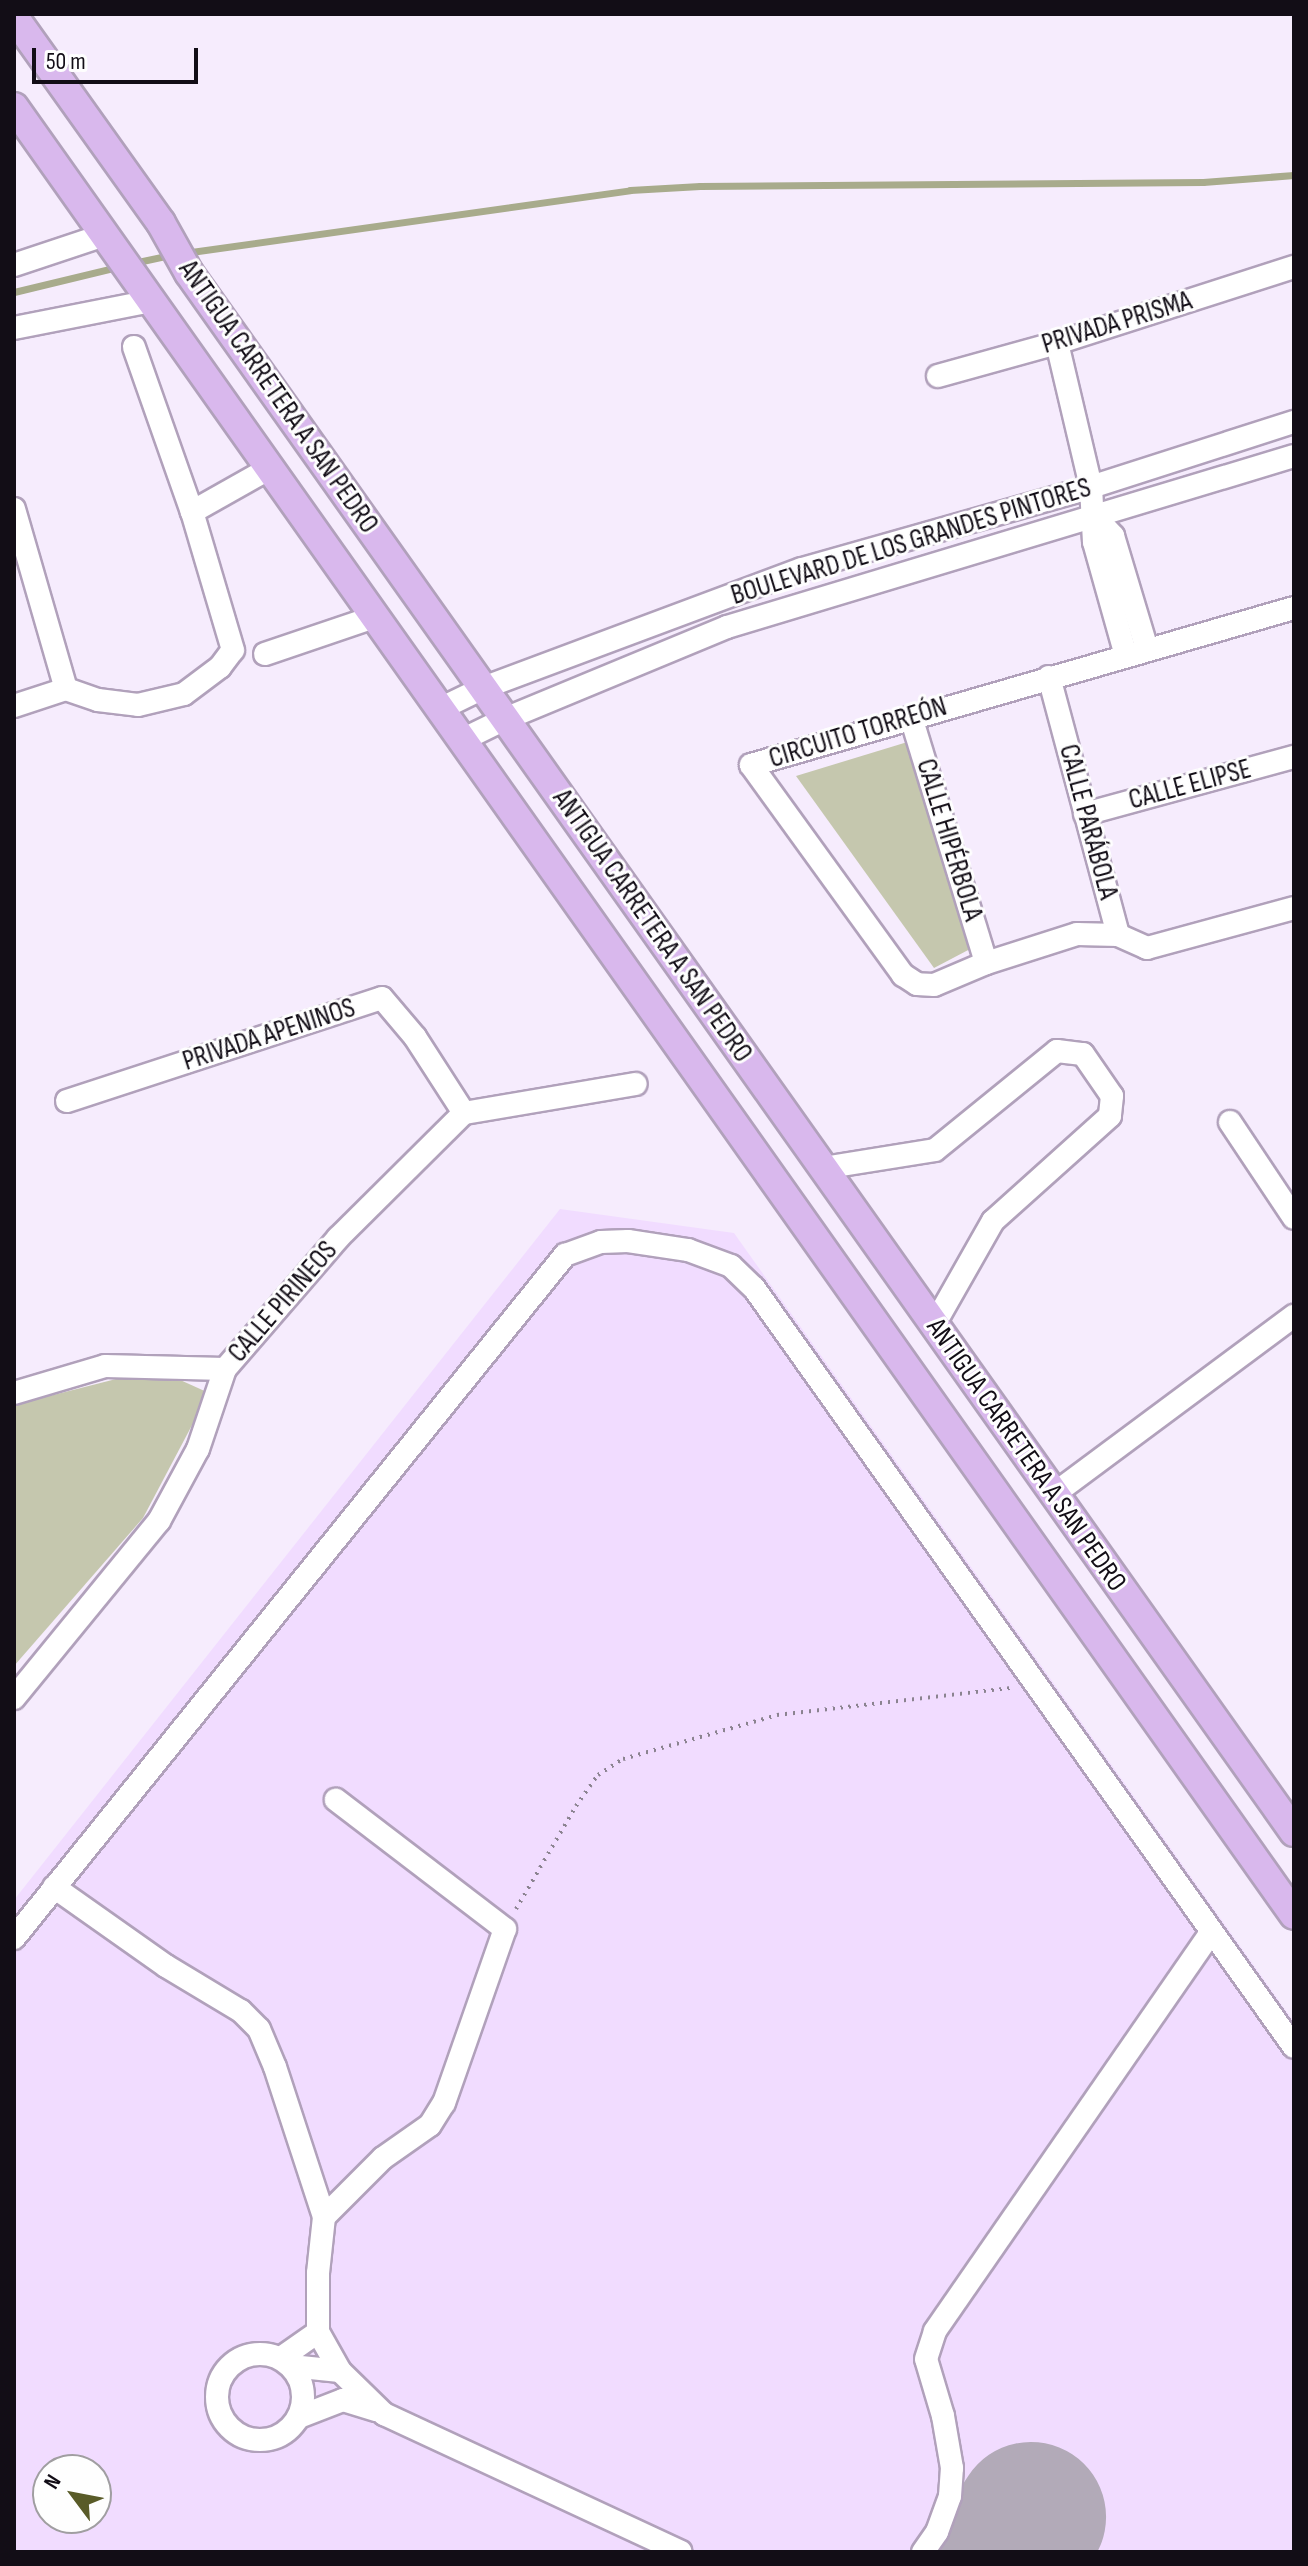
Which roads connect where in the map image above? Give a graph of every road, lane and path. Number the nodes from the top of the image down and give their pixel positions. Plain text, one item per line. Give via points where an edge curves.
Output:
1 (14, 17) edge
2 (14, 107) edge
3 (107, 239) junction
4 (14, 265) edge
5 (1294, 267) edge
6 (151, 301) junction
7 (14, 328) edge
8 (1057, 343) junction
9 (134, 347) dead end
10 (938, 376) dead end
11 (1294, 422) edge
12 (1294, 456) edge
13 (270, 468) junction
14 (1091, 487) junction
15 (14, 509) edge
16 (192, 512) junction
17 (1093, 515) junction
18 (23, 576) edge
19 (1294, 608) edge
20 (377, 616) junction
21 (1136, 652) junction
22 (265, 654) dead end
23 (1049, 677) junction
24 (483, 688) junction
25 (66, 689) junction
26 (14, 706) edge
27 (442, 708) junction
28 (911, 717) junction
29 (505, 719) junction
30 (462, 740) junction
31 (1294, 757) edge
32 (1085, 814) junction
33 (1294, 908) edge
34 (1118, 935) junction
35 (986, 963) junction
36 (636, 1084) dead end
37 (67, 1101) dead end
38 (464, 1113) junction
39 (1230, 1122) dead end
40 (823, 1168) junction
41 (1294, 1218) edge
42 (1294, 1316) edge
43 (934, 1325) junction
44 (225, 1369) junction
45 (14, 1393) edge
46 (1054, 1494) junction
47 (1037, 1685) junction
48 (14, 1698) edge
49 (336, 1800) dead end
50 (1294, 1832) edge
51 (54, 1887) junction
52 (1294, 1915) edge
53 (505, 1929) junction
54 (1211, 1932) junction
55 (14, 1938) edge
56 (1294, 2047) edge
57 (324, 2217) junction
58 (318, 2332) junction
59 (286, 2362) junction
60 (340, 2371) junction
61 (384, 2414) junction
62 (299, 2417) junction
63 (681, 2552) edge
64 (923, 2552) edge

1 - 24 main road, ANTIGUA CARRETERA A SAN PEDRO
2 - 3 main road, ANTIGUA CARRETERA A SAN PEDRO
3 - 4 street
3 - 6 main road, ANTIGUA CARRETERA A SAN PEDRO
5 - 8 street, PRIVADA PRISMA
6 - 7 street
6 - 13 main road, ANTIGUA CARRETERA A SAN PEDRO
8 - 10 street, PRIVADA PRISMA
8 - 14 street
9 - 16 street
11 - 14 street, BOULEVARD DE LOS GRANDES PINTORES
12 - 17 street, BOULEVARD DE LOS GRANDES PINTORES
13 - 16 street
13 - 20 main road, ANTIGUA CARRETERA A SAN PEDRO
14 - 17 street
14 - 24 street, BOULEVARD DE LOS GRANDES PINTORES via 802,569
15 - 18 street
16 - 25 street via 233,650 184,694 138,705
17 - 21 street via 1113,536
17 - 29 street, BOULEVARD DE LOS GRANDES PINTORES via 727,627
18 - 25 street
19 - 21 street, CIRCUITO TORREÓN
20 - 22 street
20 - 27 main road, ANTIGUA CARRETERA A SAN PEDRO
21 - 23 street, CIRCUITO TORREÓN
23 - 28 street, CIRCUITO TORREÓN
23 - 32 street, CALLE PARÁBOLA
24 - 27 street, BOULEVARD DE LOS GRANDES PINTORES
24 - 29 main road, ANTIGUA CARRETERA A SAN PEDRO
25 - 26 street
27 - 30 main road, ANTIGUA CARRETERA A SAN PEDRO
28 - 35 street, CALLE HIPÉRBOLA
28 - 35 street, CIRCUITO TORREÓN via 751,765 903,975 917,984 934,985
29 - 30 street, BOULEVARD DE LOS GRANDES PINTORES
29 - 40 main road, ANTIGUA CARRETERA A SAN PEDRO
30 - 52 main road, ANTIGUA CARRETERA A SAN PEDRO
31 - 32 street, CALLE ELIPSE
32 - 34 street, CALLE PARÁBOLA
33 - 34 street, CALLE PARÁBOLA via 1147,948
34 - 35 street, CIRCUITO TORREÓN via 1077,934
36 - 38 street
37 - 38 street, PRIVADA APENINOS via 382,998 415,1037
38 - 44 street, CALLE PIRINEOS via 338,1238
39 - 41 street
40 - 43 main road, ANTIGUA CARRETERA A SAN PEDRO
40 - 43 street via 935,1150 1057,1051 1083,1054 1091,1065 1112,1096 1110,1116 993,1221
42 - 46 street
43 - 46 main road, ANTIGUA CARRETERA A SAN PEDRO
44 - 45 street via 105,1366
44 - 48 street, CALLE PIRINEOS via 198,1449 159,1521
46 - 50 main road, ANTIGUA CARRETERA A SAN PEDRO
47 - 51 street via 746,1281 731,1266 688,1250 601,1242 565,1255
47 - 53 path via 777,1715 623,1759 598,1775 576,1806
47 - 54 street
49 - 53 street
51 - 55 street
51 - 57 street via 241,2011 259,2029
53 - 57 street via 444,2103 430,2125 383,2158
54 - 56 street
54 - 64 street via 935,2331 926,2359 952,2468 950,2496
57 - 58 street
58 - 59 street
58 - 60 street
59 - 60 street
59 - 62 street via 303,2390
59 - 62 street via 254,2354 230,2366 222,2378 219,2407 224,2421 248,2438 263,2440 278,2436
60 - 61 street
61 - 62 street via 343,2400
61 - 63 street

